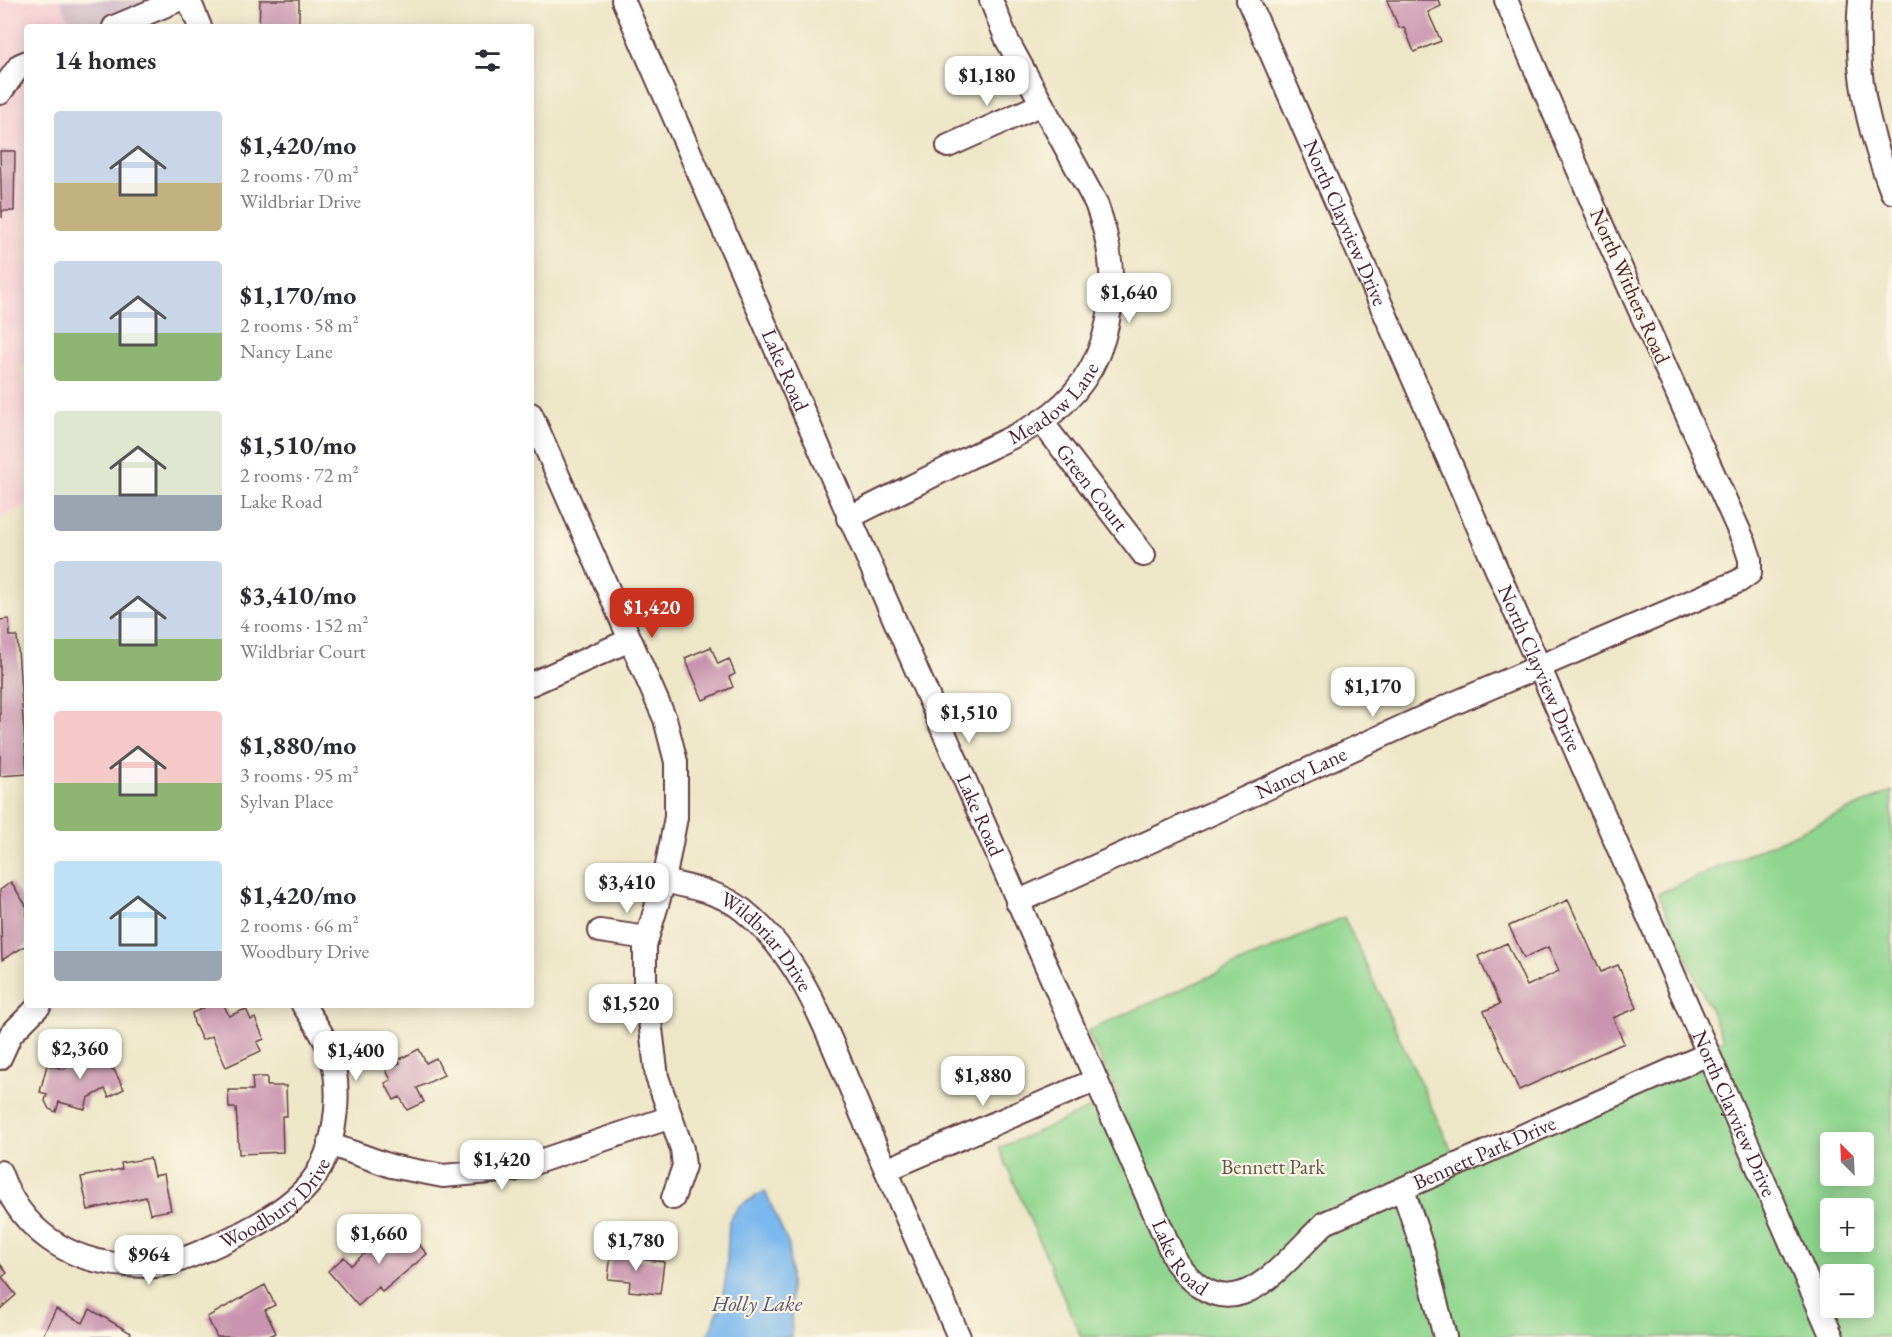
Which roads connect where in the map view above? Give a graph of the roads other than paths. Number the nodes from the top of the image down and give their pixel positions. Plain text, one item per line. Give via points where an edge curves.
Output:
1 (178, 0) edge
2 (189, 0) edge
3 (623, 0) edge
4 (991, 0) edge
5 (1248, 0) edge
6 (1506, 0) edge
7 (1860, 0) edge
8 (121, 24) edge
9 (199, 24) edge
10 (24, 63) edge
11 (0, 93) edge
12 (1042, 104) junction
13 (948, 146) dead end
14 (1892, 192) edge
15 (534, 421) edge
16 (1041, 421) junction
17 (848, 518) junction
18 (1144, 555) dead end
19 (1750, 573) joint
20 (630, 640) junction
21 (1538, 667) junction
22 (534, 683) edge
23 (664, 881) junction
24 (1017, 902) junction
25 (600, 931) dead end
26 (647, 938) junction
27 (37, 1008) edge
28 (305, 1008) edge
29 (1708, 1054) junction
30 (0, 1058) edge
31 (1096, 1080) junction
32 (671, 1117) junction
33 (329, 1144) junction
34 (886, 1170) junction
35 (0, 1172) edge
36 (1402, 1190) junction
37 (673, 1198) dead end
38 (959, 1337) edge
39 (1444, 1337) edge
40 (1832, 1337) edge

1 - 8 street
2 - 9 street
3 - 17 street, Lake Road
4 - 12 street, Meadow Lane via 1007,40
5 - 21 street, North Clayview Drive
6 - 19 street, North Withers Road via 1745,544
7 - 14 street via 1858,49 1866,114
10 - 11 street
12 - 13 street
12 - 16 street, Meadow Lane via 1096,203 1108,240 1113,291 1106,335 1088,374
15 - 20 street
16 - 17 street, Meadow Lane
16 - 18 street, Green Court
17 - 24 street, Lake Road
19 - 21 street, Nancy Lane
20 - 22 street
20 - 23 street via 665,719 676,762 676,817
21 - 24 street, Nancy Lane
21 - 29 street, North Clayview Drive
23 - 26 street
23 - 34 street, Wildbriar Drive via 710,892 738,907 779,948 813,1001
24 - 31 street, Lake Road
25 - 26 street
26 - 32 street via 645,981 657,1077
27 - 30 street via 11,1035
28 - 33 street, Woodbury Drive via 328,1047 335,1077 335,1112
29 - 36 street, Bennett Park Drive
29 - 40 street, North Clayview Drive
31 - 34 street
31 - 36 street, Lake Road via 1181,1271 1196,1296 1214,1308 1243,1310 1326,1222
32 - 33 street, Woodbury Drive via 513,1170 443,1176 391,1166
32 - 37 street via 684,1167
33 - 35 street, Woodbury Drive via 320,1170 276,1214 225,1241 155,1266 111,1264 69,1252 46,1239 24,1218
34 - 38 street, Wildbriar Drive
36 - 39 street, Bennett Park Drive via 1422,1247

